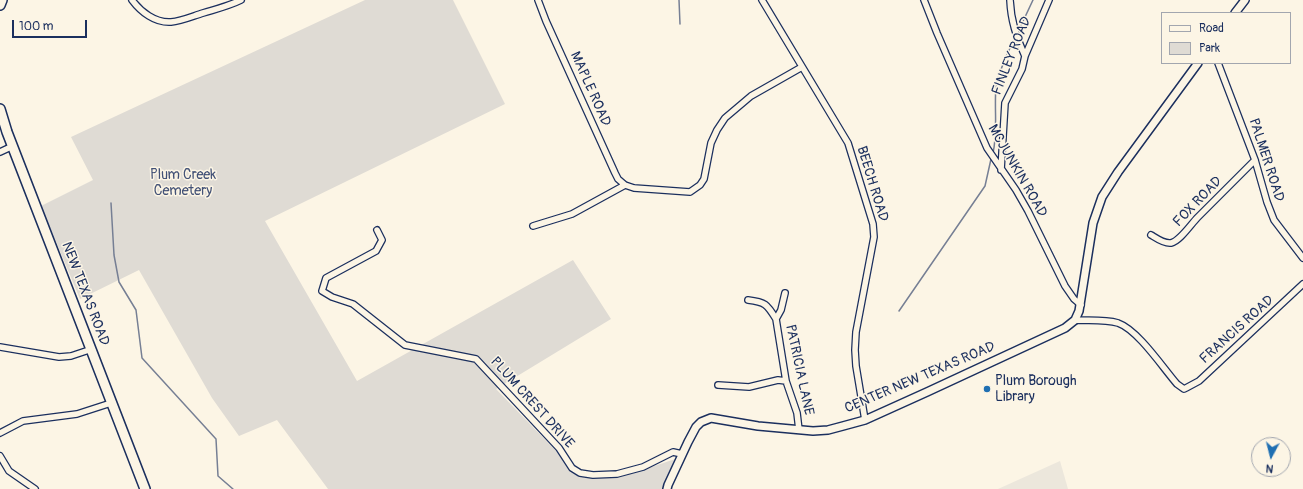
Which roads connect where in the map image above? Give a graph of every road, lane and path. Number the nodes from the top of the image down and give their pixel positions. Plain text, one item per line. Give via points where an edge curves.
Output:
1 (2, 0) edge
2 (132, 0) edge
3 (240, 0) edge
4 (538, 0) edge
5 (762, 0) edge
6 (924, 0) edge
7 (1010, 0) edge
8 (1049, 0) edge
9 (1245, 0) edge
10 (0, 5) edge
11 (1236, 12) edge
12 (1024, 56) junction
13 (1197, 64) edge
14 (1218, 64) edge
15 (802, 67) junction
16 (0, 109) edge
17 (13, 146) junction
18 (0, 152) edge
19 (1255, 160) junction
20 (1001, 170) junction
21 (625, 185) junction
22 (533, 226) dead end
23 (377, 230) dead end
24 (1151, 235) dead end
25 (1303, 258) edge
26 (1303, 284) edge
27 (785, 293) dead end
28 (748, 300) dead end
29 (1081, 305) junction
30 (776, 319) junction
31 (1075, 320) junction
32 (0, 347) edge
33 (92, 349) junction
34 (786, 381) junction
35 (718, 385) dead end
36 (111, 403) junction
37 (865, 420) junction
38 (799, 430) junction
39 (0, 433) edge
40 (682, 454) junction
41 (0, 456) edge
42 (35, 489) edge
43 (145, 489) edge
44 (667, 489) edge

1 - 10 main road
2 - 3 street via 145,13 170,22 225,7
4 - 21 street, MAPLE ROAD via 618,179
5 - 15 street, BEECH ROAD
6 - 20 street, MCJUNKIN ROAD via 986,148
7 - 12 street via 1016,37
8 - 12 street, FINLEY ROAD
9 - 11 street
12 - 20 street, FINLEY ROAD via 1022,69 1005,103
13 - 29 street via 1102,197 1093,223
14 - 19 street, PALMER ROAD
15 - 21 street via 751,96 725,118 711,143 704,179 690,192 634,188
15 - 37 street, BEECH ROAD via 848,143 874,232 855,350
16 - 17 main road, NEW TEXAS ROAD
17 - 18 street
17 - 33 main road, NEW TEXAS ROAD
19 - 24 street, FOX ROAD via 1180,238 1171,243
19 - 25 street, PALMER ROAD via 1274,220
20 - 29 street, MCJUNKIN ROAD via 1028,210 1066,286
21 - 22 street via 572,214
23 - 40 street, PLUM CREST DRIVE via 382,240 376,251 326,278 322,291 353,304 405,345 476,359 554,442 572,468 580,473 593,476 617,474 643,468 673,452
26 - 31 street, FRANCIS ROAD via 1199,381 1184,389 1129,329 1110,321
27 - 30 street, PATRICIA LANE
28 - 30 street via 766,304
29 - 31 street
30 - 34 street, PATRICIA LANE
31 - 37 street, CENTER NEW TEXAS ROAD via 1048,337
32 - 33 street via 59,357
33 - 36 main road, NEW TEXAS ROAD
34 - 35 street via 778,380 748,387
34 - 38 street, PATRICIA LANE via 797,413
36 - 39 street via 77,414 23,421
36 - 43 main road, NEW TEXAS ROAD
37 - 38 street, CENTER NEW TEXAS ROAD via 828,430
38 - 40 street, CENTER NEW TEXAS ROAD via 711,418 696,427
40 - 44 street, CENTER NEW TEXAS ROAD
41 - 42 street via 9,471

